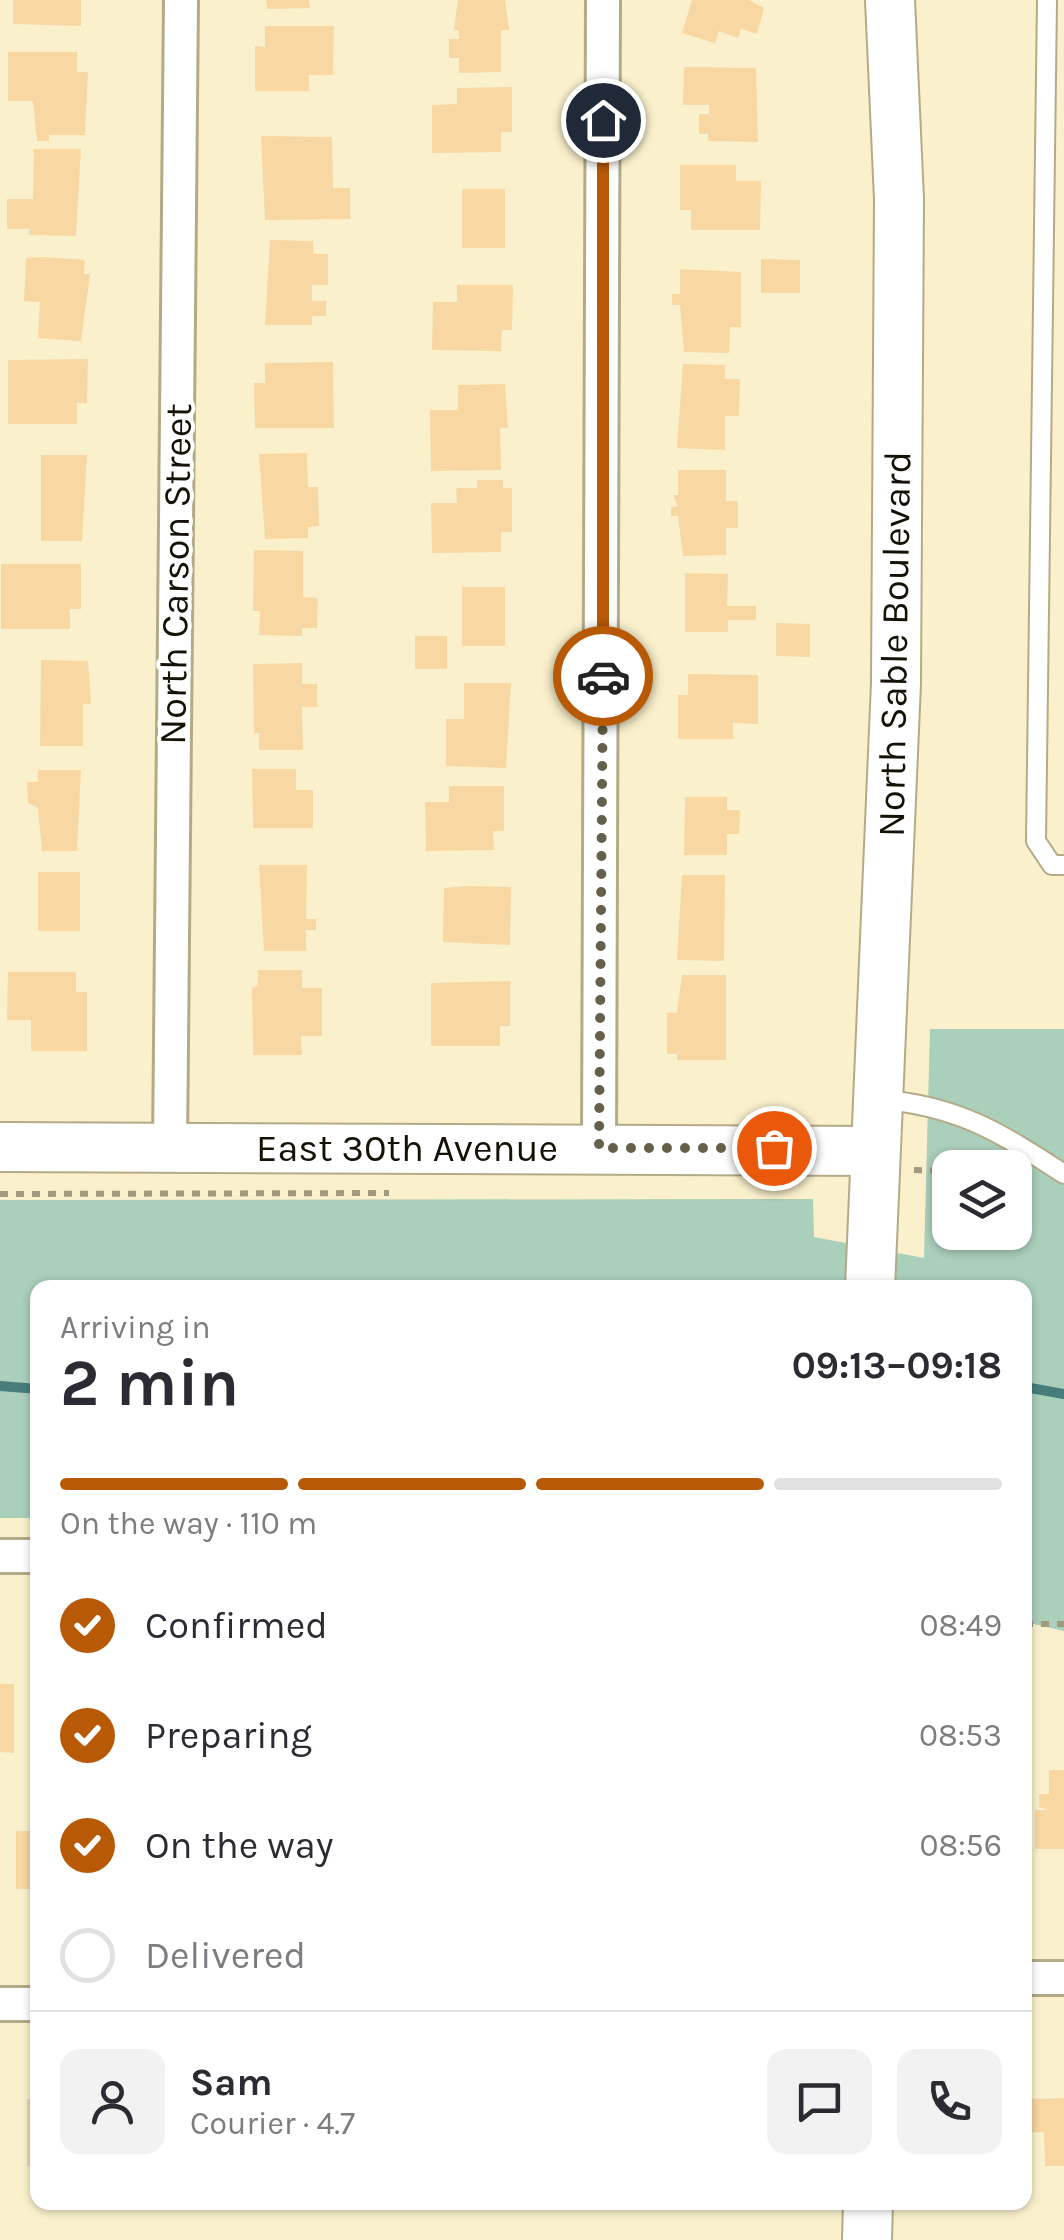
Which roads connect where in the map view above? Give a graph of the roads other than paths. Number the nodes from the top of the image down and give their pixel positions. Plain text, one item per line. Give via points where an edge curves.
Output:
1 (181, 0) edge
2 (604, 0) edge
3 (890, 0) edge
4 (1053, 9) edge
5 (1064, 865) edge
6 (878, 1099) junction
7 (0, 1147) edge
8 (170, 1148) junction
9 (599, 1148) junction
10 (874, 1151) junction
11 (1064, 1174) edge
12 (871, 1266) edge
13 (0, 1556) edge
14 (30, 1556) edge
15 (1032, 1978) edge
16 (1064, 1978) edge
17 (0, 2004) edge
18 (30, 2004) edge
19 (868, 2210) edge
20 (868, 2240) edge

1 - 8 street, North Carson Street
2 - 9 street
3 - 6 street, North Sable Boulevard via 899,200 896,683
4 - 5 lane via 1036,841 1052,865
6 - 10 street, North Sable Boulevard
6 - 11 lane via 962,1114
7 - 8 street, East 30th Avenue
8 - 9 street, East 30th Avenue
9 - 10 street, East 30th Avenue
10 - 12 street, North Sable Boulevard
13 - 14 street
15 - 16 street
17 - 18 street
19 - 20 street

